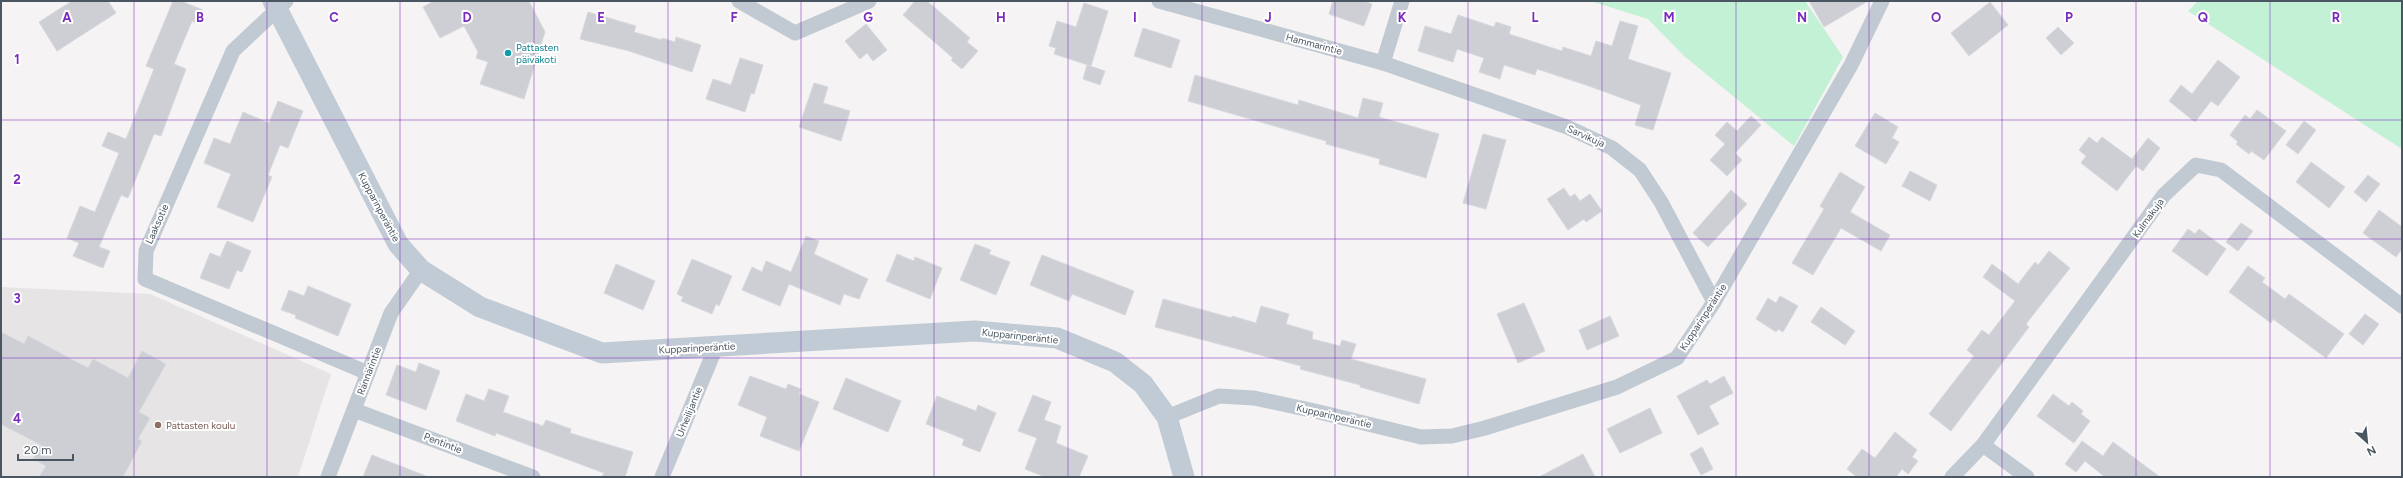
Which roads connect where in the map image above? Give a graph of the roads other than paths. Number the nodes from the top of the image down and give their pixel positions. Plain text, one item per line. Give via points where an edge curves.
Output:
1 (739, 1) edge
2 (869, 1) edge
3 (1159, 1) edge
4 (1402, 1) edge
5 (1882, 1) edge
6 (278, 3) edge
7 (1383, 63) junction
8 (421, 270) junction
9 (1714, 302) junction
10 (2402, 306) edge
11 (716, 347) junction
12 (368, 373) junction
13 (354, 410) junction
14 (1167, 416) junction
15 (1983, 444) junction
16 (328, 477) edge
17 (533, 477) edge
18 (662, 477) edge
19 (1184, 477) edge
20 (1952, 477) edge
21 (2027, 477) edge

1 - 2 street via 795,33
3 - 7 street, Hammarintie
4 - 7 street
5 - 9 street, Kupparinperäntie via 1851,65
6 - 8 street, Kupparinperäntie via 398,244
6 - 12 street, Laaksotie via 233,51 146,251 145,279
7 - 9 street, Sarvikuja via 1567,127 1612,148 1640,170
8 - 11 street, Kupparinperäntie via 480,307 602,353
8 - 12 street, Rännärintie via 391,313
9 - 14 street, Kupparinperäntie via 1677,358 1617,387 1486,428 1452,436 1421,437 1254,398 1219,396
10 - 15 street, Kulmakuja via 2221,170 2196,165 2164,195
11 - 14 street, Kupparinperäntie via 974,331 1057,338 1115,362 1143,384
11 - 18 street, Urheilijantie
12 - 13 street, Rännärintie
13 - 16 street, Rännärintie
13 - 17 street, Pentintie
14 - 19 street
15 - 20 street, Kulmakuja
15 - 21 street

